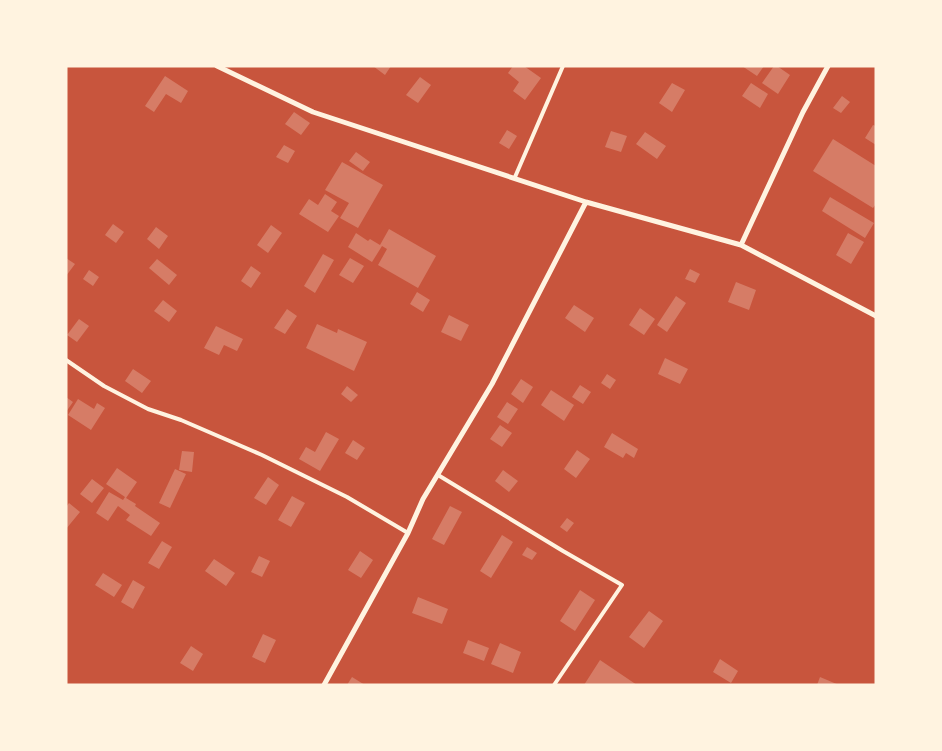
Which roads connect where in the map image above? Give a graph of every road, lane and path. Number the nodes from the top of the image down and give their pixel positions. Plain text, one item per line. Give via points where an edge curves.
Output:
1 (217, 66) edge
2 (563, 66) edge
3 (828, 66) edge
4 (515, 177) junction
5 (586, 202) junction
6 (742, 245) junction
7 (876, 316) edge
8 (66, 360) edge
9 (438, 475) junction
10 (408, 533) junction
11 (324, 685) edge
12 (554, 685) edge

1 - 4 street via 313,112
2 - 4 lane
3 - 6 street
4 - 5 street
5 - 6 street
5 - 9 street via 492,384
6 - 7 street
8 - 10 lane via 104,386 148,409 262,455 347,497
9 - 10 street
9 - 12 lane via 622,586
10 - 11 street

